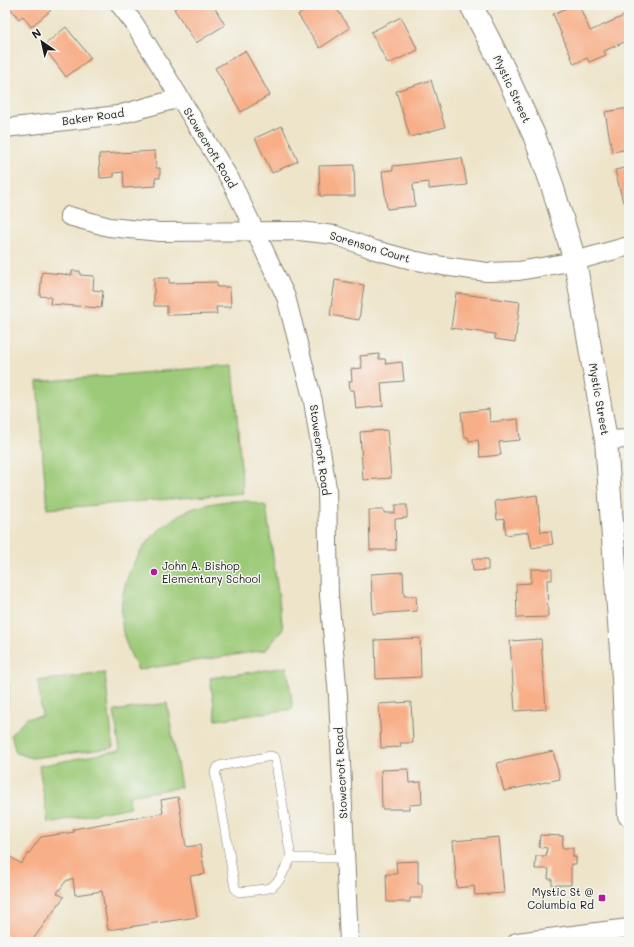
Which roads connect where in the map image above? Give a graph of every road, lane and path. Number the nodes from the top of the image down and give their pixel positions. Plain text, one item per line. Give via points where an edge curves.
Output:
1 (120, 5) edge
2 (471, 5) edge
3 (180, 98) junction
4 (5, 128) edge
5 (69, 216) dead end
6 (255, 231) junction
7 (629, 246) edge
8 (575, 261) junction
9 (629, 439) edge
10 (606, 440) junction
11 (626, 678) edge
12 (629, 815) edge
13 (291, 858) junction
14 (345, 858) junction
15 (629, 928) edge
16 (349, 942) edge
17 (517, 942) edge

1 - 3 street, Stowecroft Road via 134,23
2 - 8 highway, Mystic Street via 534,135
3 - 4 street, Baker Road via 118,115
3 - 6 street, Stowecroft Road via 231,182
5 - 6 street, Sorenson Court via 108,226 160,232
6 - 8 street, Sorenson Court via 299,231 335,235 412,260 487,272
6 - 14 street, Stowecroft Road via 286,296 313,401 326,488 329,595 338,696
7 - 8 street, Sorenson Court
8 - 10 highway, Mystic Street
9 - 10 street
10 - 11 highway, Mystic Street
11 - 12 highway, Mystic Street
13 - 13 lane via 273,756 219,766 216,772 235,888 243,892 272,887 279,880
13 - 14 lane
14 - 16 street, Stowecroft Road
15 - 17 street

